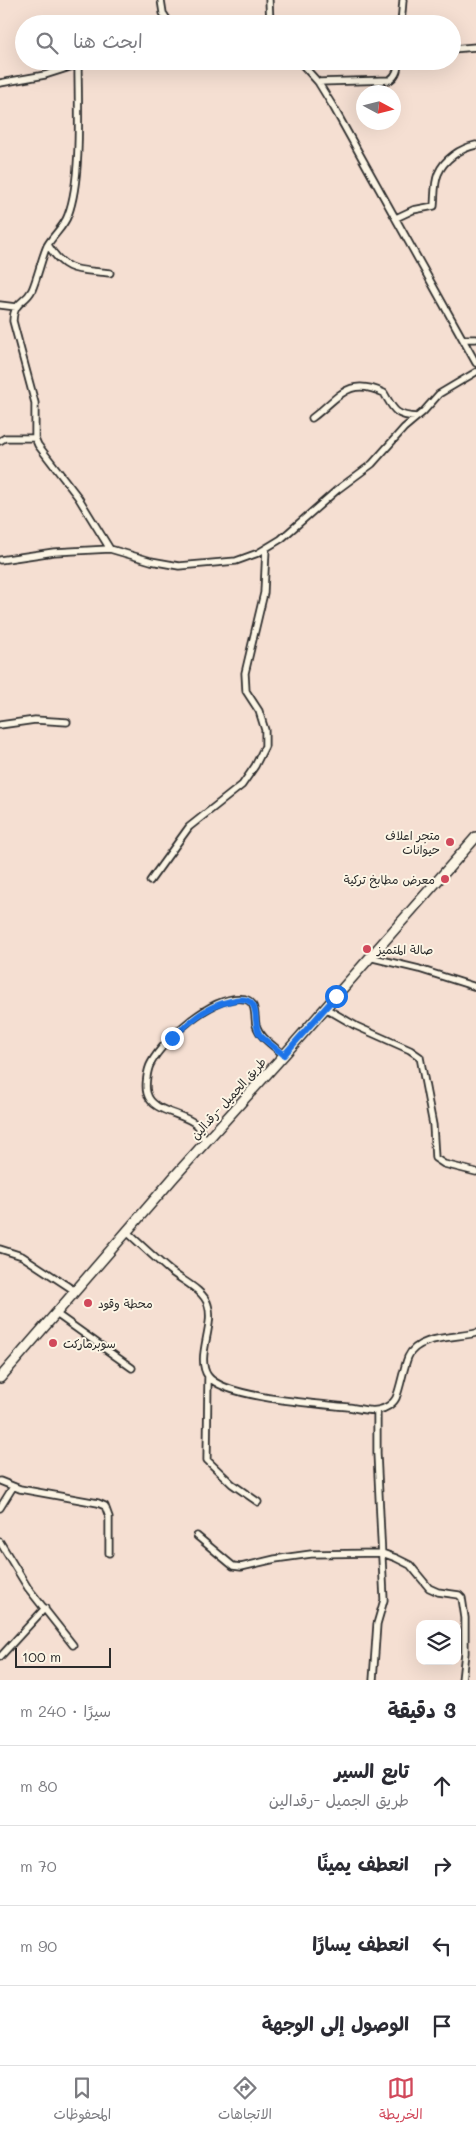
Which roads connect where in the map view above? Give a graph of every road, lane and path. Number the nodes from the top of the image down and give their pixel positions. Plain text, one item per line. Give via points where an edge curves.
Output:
1 (161, 0) edge
2 (269, 0) edge
3 (403, 0) edge
4 (164, 15) edge
5 (270, 15) edge
6 (402, 15) edge
7 (476, 47) edge
8 (461, 48) edge
9 (62, 70) edge
10 (78, 70) edge
11 (308, 70) edge
12 (398, 70) edge
13 (318, 82) junction
14 (0, 83) edge
15 (476, 145) edge
16 (396, 218) junction
17 (48, 245) junction
18 (110, 273) dead end
19 (0, 305) edge
20 (16, 307) junction
21 (463, 339) junction
22 (476, 339) edge
23 (476, 363) edge
24 (476, 372) edge
25 (417, 417) junction
26 (312, 418) dead end
27 (35, 438) junction
28 (0, 440) edge
29 (266, 548) junction
30 (110, 549) junction
31 (0, 560) edge
32 (67, 722) dead end
33 (0, 724) edge
34 (476, 837) edge
35 (150, 881) dead end
36 (369, 957) junction
37 (476, 986) edge
38 (325, 1008) junction
39 (284, 1055) junction
40 (205, 1142) junction
41 (476, 1172) edge
42 (127, 1232) junction
43 (0, 1249) edge
44 (75, 1292) junction
45 (55, 1314) junction
46 (476, 1333) edge
47 (132, 1368) dead end
48 (208, 1376) junction
49 (0, 1378) edge
50 (377, 1411) junction
51 (0, 1481) edge
52 (13, 1487) junction
53 (258, 1502) dead end
54 (0, 1508) edge
55 (197, 1536) dead end
56 (0, 1542) edge
57 (109, 1553) dead end
58 (382, 1553) junction
59 (45, 1608) junction
60 (73, 1645) dead end
61 (0, 1657) edge
62 (373, 1680) edge
63 (462, 1680) edge

1 - 4 street
2 - 5 street
3 - 6 street
7 - 8 street
9 - 14 street
10 - 17 street via 75,182 69,214
11 - 13 street
12 - 13 street via 390,80
13 - 16 street
15 - 16 street via 453,155 438,174 434,206 413,210
16 - 21 street
17 - 18 street via 55,257 67,267
17 - 20 street via 32,290
19 - 20 street
20 - 27 street via 13,321 35,402
21 - 22 street
21 - 23 street
24 - 25 street via 439,394
25 - 26 street via 398,413 384,393 356,387 342,391
25 - 29 street via 372,464
27 - 28 street
27 - 30 street via 78,497
29 - 30 street via 236,561 179,566
29 - 35 street via 264,593 245,673 246,690 259,710 265,730 265,746 242,785 189,827
30 - 31 street via 54,552
32 - 33 street via 35,720
34 - 36 main road, طريق الجميل -رقدالين
36 - 37 street
36 - 38 main road, طريق الجميل -رقدالين
38 - 39 main road, طريق الجميل -رقدالين
38 - 41 street via 420,1057 433,1125 435,1158 444,1164
39 - 40 main road, طريق الجميل -رقدالين
39 - 40 street via 260,1034 251,1002 245,999 215,1004 198,1014 158,1051 149,1065 147,1092 150,1101 159,1108 188,1118 198,1126
40 - 42 main road, طريق الجميل -رقدالين
42 - 44 main road, طريق الجميل -رقدالين
42 - 48 street via 204,1296 210,1314 204,1352
43 - 44 street via 22,1256
44 - 45 main road, طريق الجميل -رقدالين
45 - 47 street
45 - 49 main road, طريق الجميل -رقدالين
46 - 50 street via 434,1339 411,1351 394,1402
48 - 50 street via 229,1388 280,1400
48 - 53 street via 207,1460 232,1484
50 - 58 street
51 - 52 street
52 - 54 street
52 - 57 street via 105,1506
55 - 58 street via 233,1566 241,1567 312,1554
56 - 59 street via 22,1580
58 - 62 street via 384,1600 377,1624
58 - 63 street via 410,1565 429,1588 462,1598 465,1653
59 - 60 street
59 - 61 street

